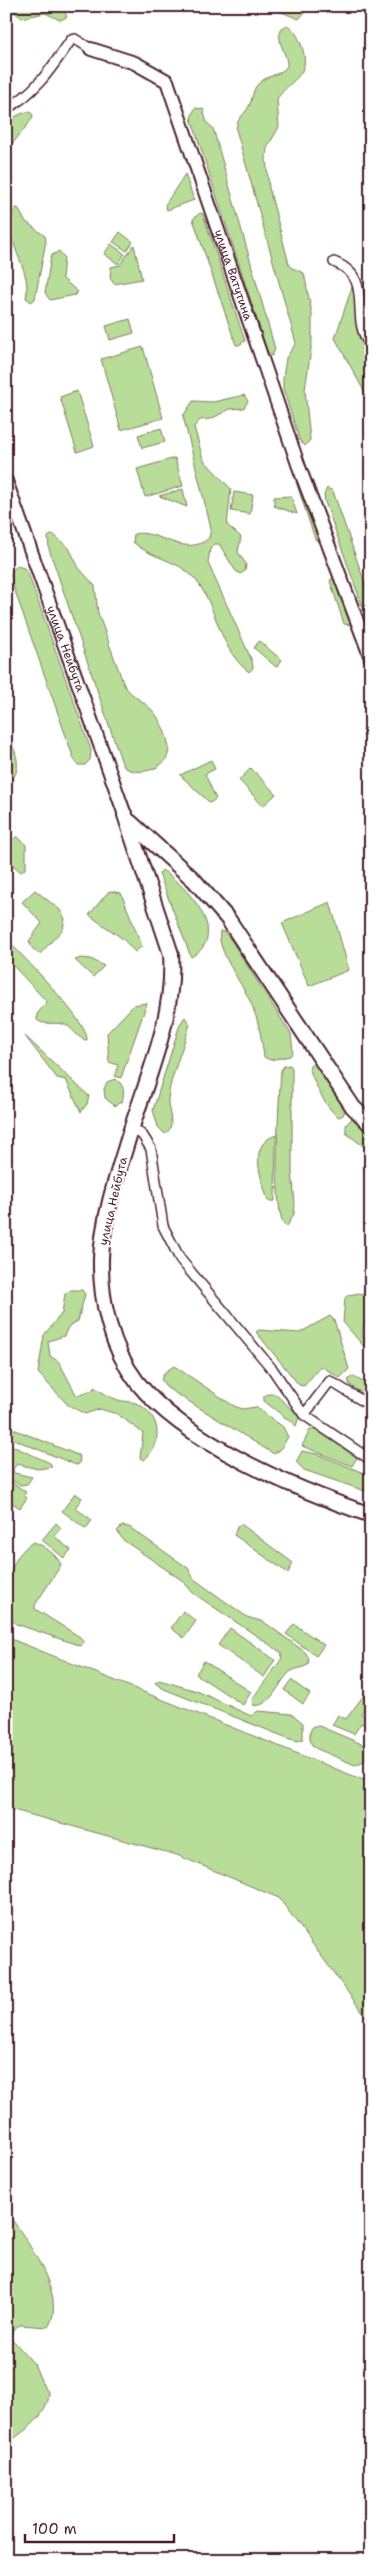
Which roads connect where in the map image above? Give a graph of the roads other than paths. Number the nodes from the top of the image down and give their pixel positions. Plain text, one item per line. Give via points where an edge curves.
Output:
1 (91, 49) joint
2 (6, 109) edge
3 (334, 262) dead end
4 (371, 346) edge
5 (6, 481) edge
6 (371, 658) edge
7 (125, 815) junction
8 (371, 1125) edge
9 (132, 1126) junction
10 (371, 1406) edge
11 (304, 1415) junction
12 (371, 1460) edge
13 (371, 1515) edge

1 - 2 street, улица Ватутина via 75,39 71,40 44,79 27,96
1 - 6 street, улица Ватутина via 135,63 167,81 300,467
3 - 4 street via 351,269 359,282 363,300 362,332
5 - 7 street, улица Нейбута
7 - 8 main road, улица Нейбута via 135,829 194,880 228,919 353,1107
7 - 9 main road, улица Нейбута via 171,954 172,970 167,1012
9 - 11 street via 151,1150 164,1226 174,1249 275,1373
9 - 13 main road, улица Нейбута via 101,1257 106,1314 116,1348 126,1365 152,1398 211,1442 281,1480
10 - 11 street via 330,1381
11 - 12 street

